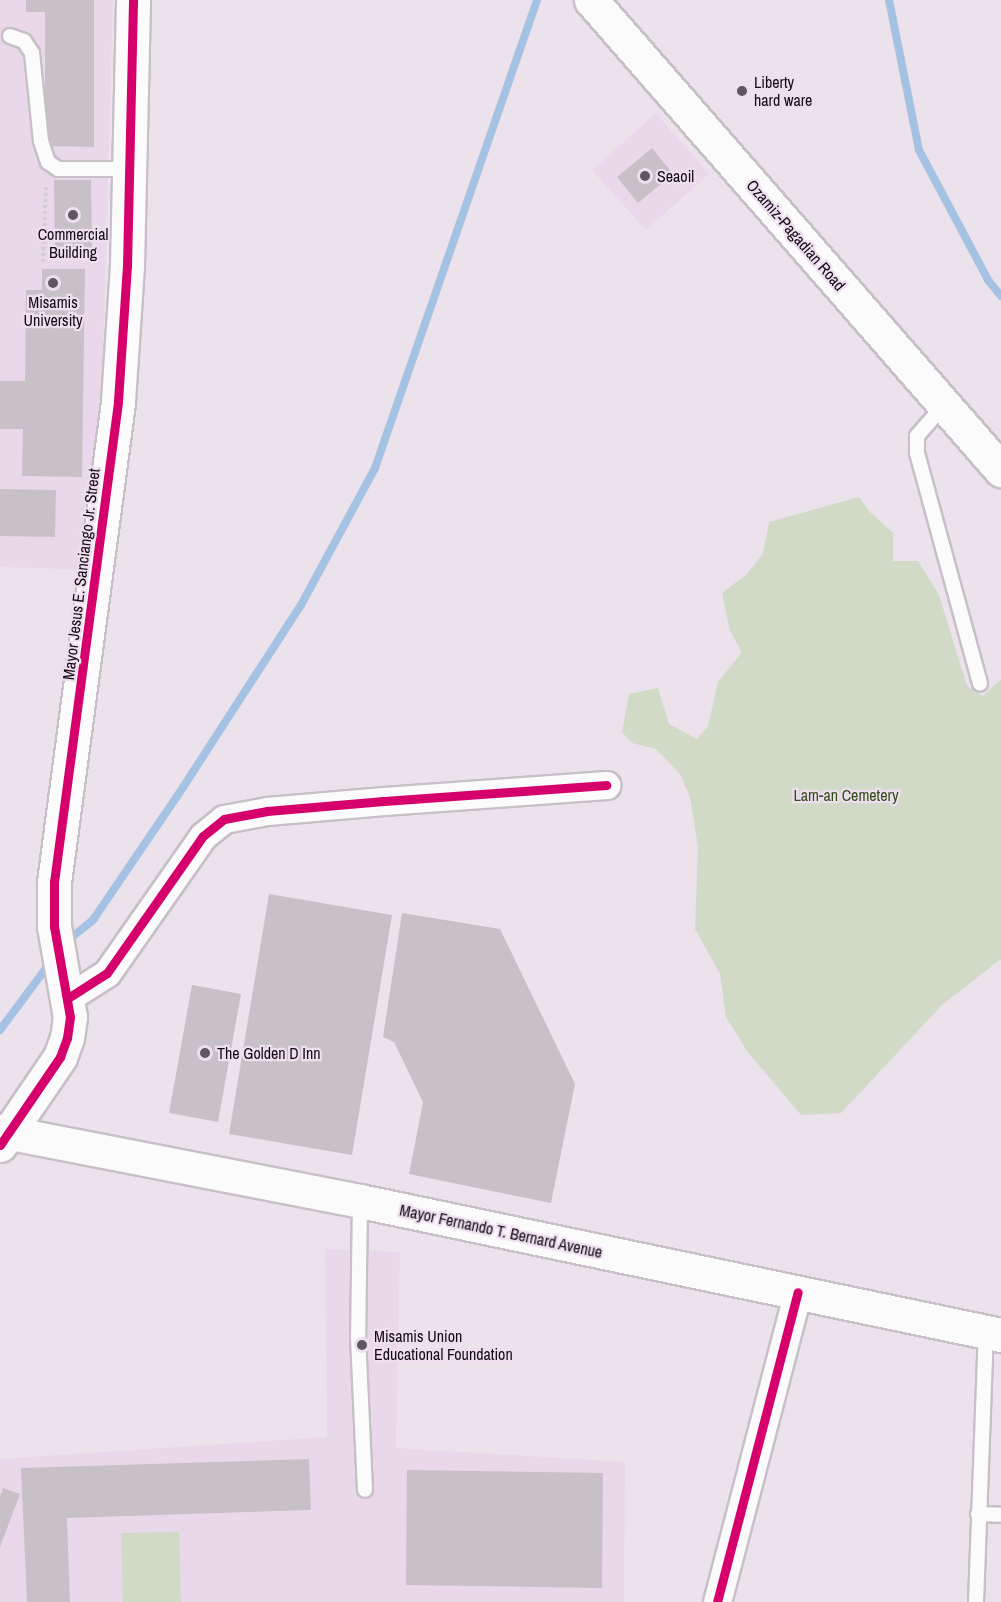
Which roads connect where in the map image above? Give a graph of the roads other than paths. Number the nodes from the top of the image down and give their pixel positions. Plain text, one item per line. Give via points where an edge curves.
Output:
1 (133, 0) edge
2 (599, 5) edge
3 (10, 36) dead end
4 (131, 170) junction
5 (944, 405) junction
6 (1001, 470) edge
7 (980, 684) dead end
8 (606, 785) dead end
9 (68, 998) junction
10 (4, 1136) edge
11 (360, 1201) junction
12 (798, 1292) junction
13 (994, 1334) edge
14 (365, 1490) dead end
15 (978, 1514) junction
16 (1001, 1515) edge
17 (717, 1602) edge
18 (976, 1602) edge

1 - 4 main road, Mayor Jesus E. Sanciango Jr. Street
2 - 5 main road, Ozamiz-Pagadian Road
3 - 4 lane via 24,40 32,53 41,141 48,162 58,169
4 - 9 main road, Mayor Jesus E. Sanciango Jr. Street via 118,401 54,882 54,926
5 - 6 main road, Ozamiz-Pagadian Road
5 - 7 lane via 917,436 916,453
8 - 9 street via 267,811 224,819 203,836 107,973
9 - 10 main road, Mayor Jesus E. Sanciango Jr. Street via 69,1027 60,1057
10 - 11 main road, Mayor Fernando T. Bernard Avenue
11 - 12 main road, Mayor Fernando T. Bernard Avenue
11 - 14 lane via 358,1336
12 - 13 main road, Mayor Fernando T. Bernard Avenue
12 - 17 street
13 - 15 lane
15 - 16 lane
15 - 18 lane

